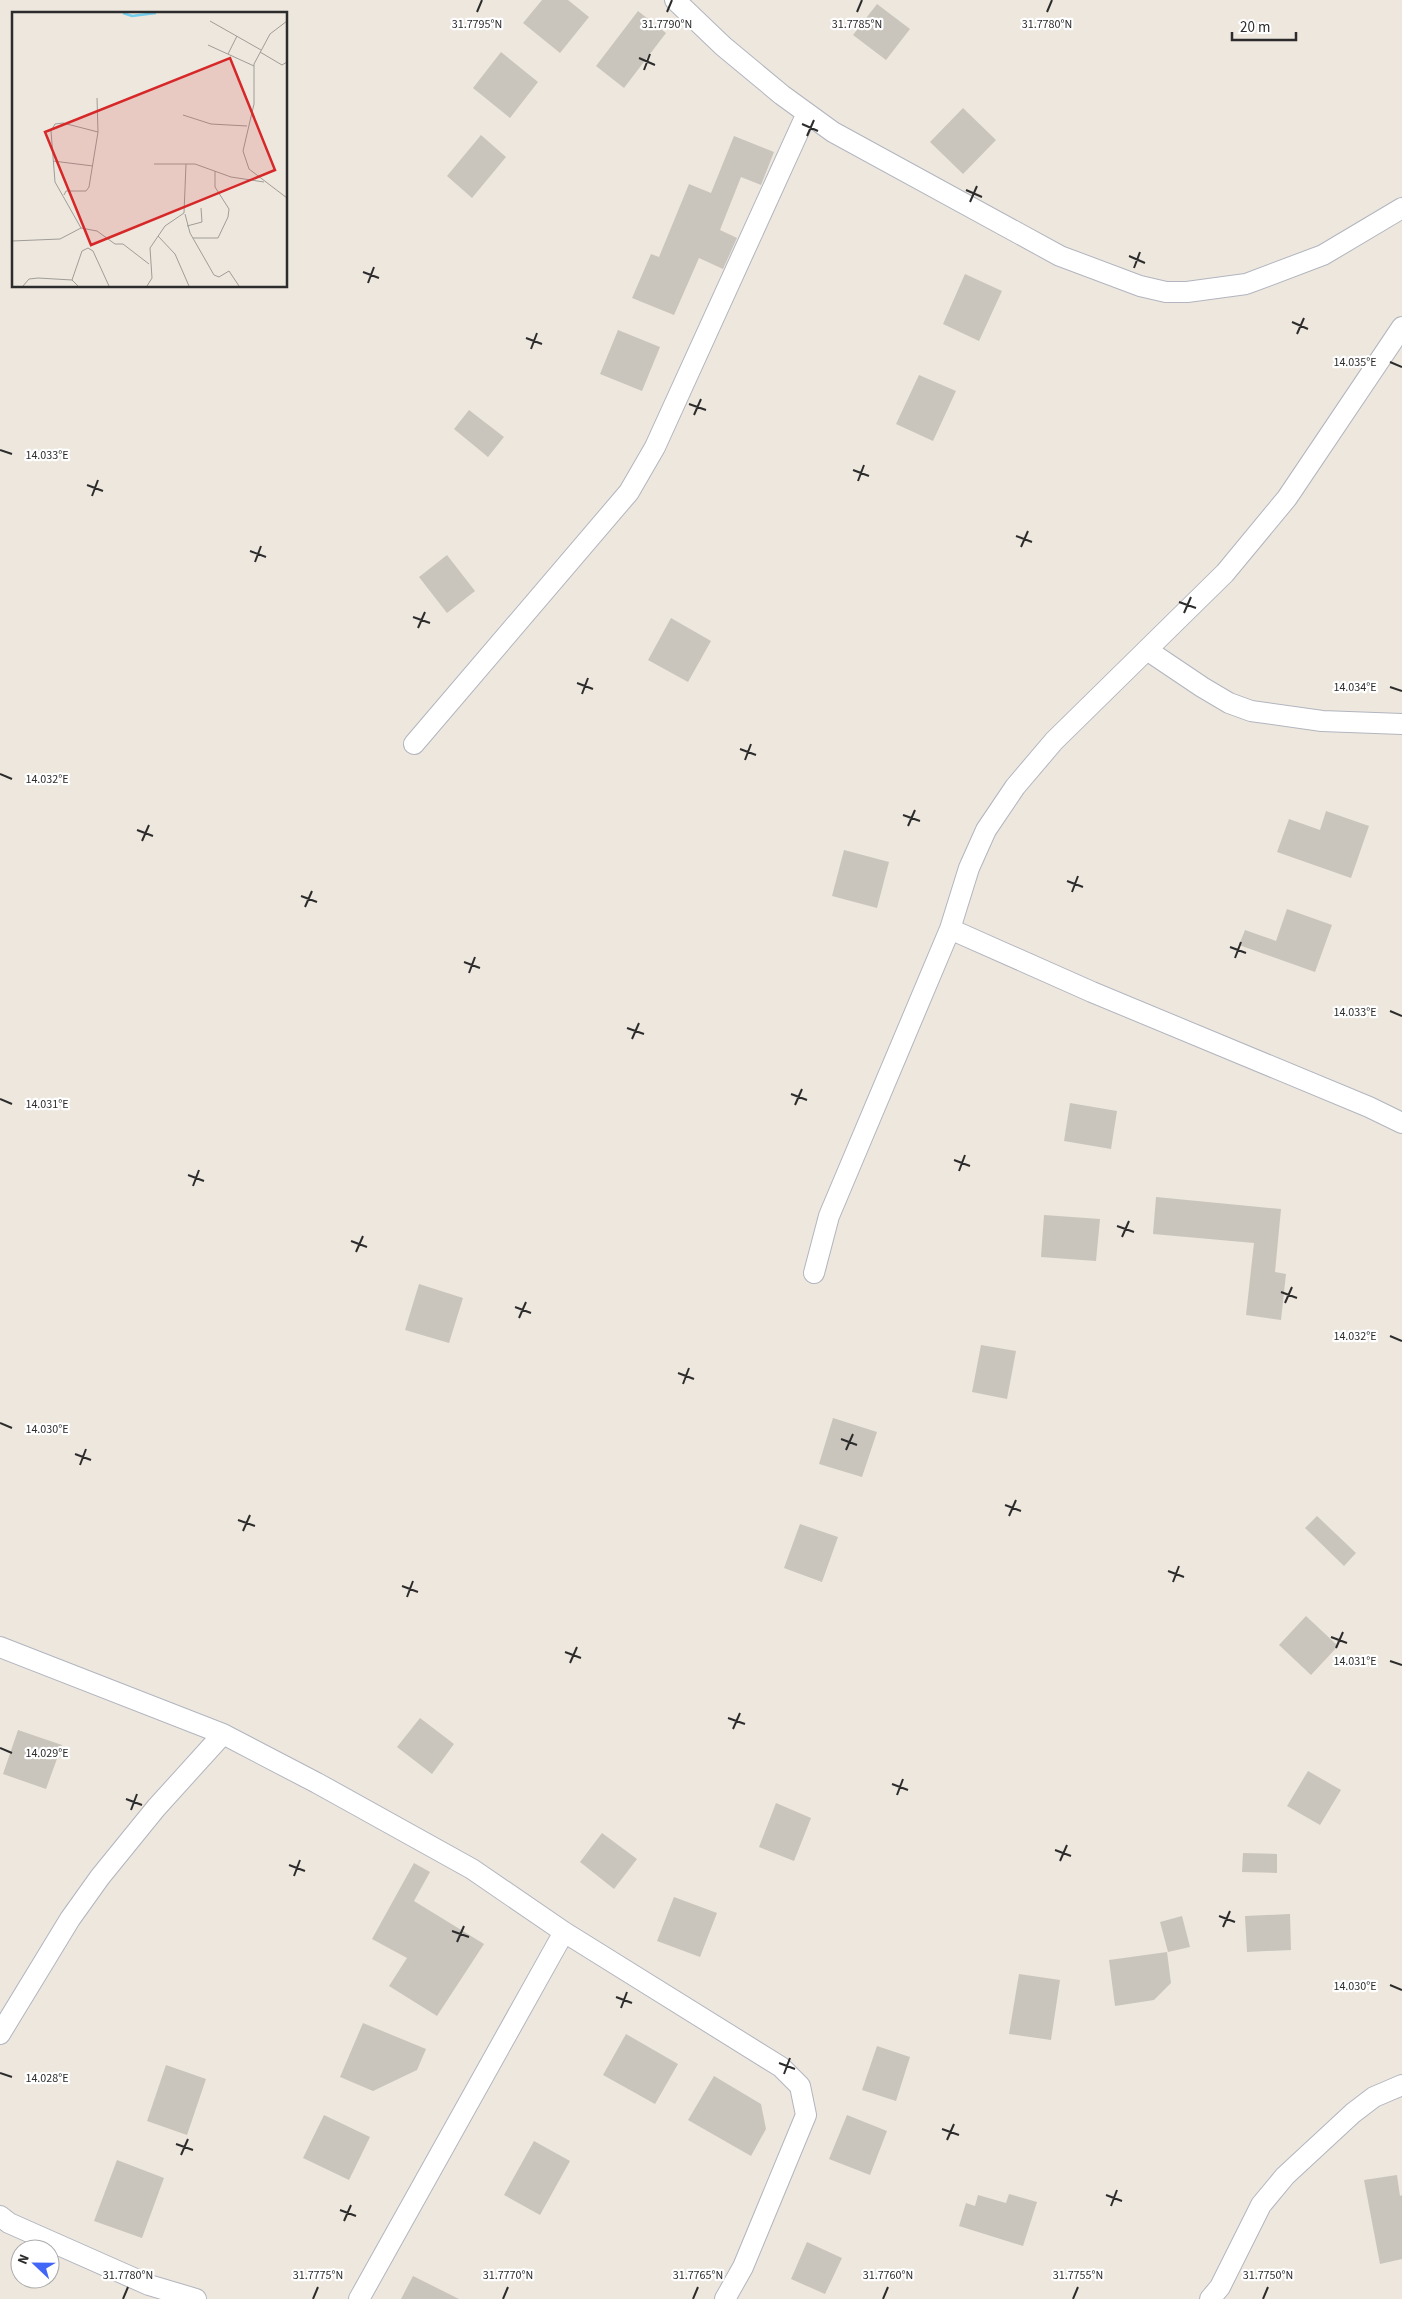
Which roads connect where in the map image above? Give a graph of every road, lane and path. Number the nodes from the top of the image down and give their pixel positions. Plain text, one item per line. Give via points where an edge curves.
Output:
1 (675, 0) edge
2 (807, 113) junction
3 (1402, 208) edge
4 (1402, 327) edge
5 (1147, 650) junction
6 (1402, 724) edge
7 (414, 744) dead end
8 (950, 929) junction
9 (1402, 1123) edge
10 (814, 1273) dead end
11 (0, 1647) edge
12 (223, 1734) junction
13 (564, 1932) junction
14 (0, 2034) edge
15 (1402, 2085) edge
16 (0, 2216) edge
17 (196, 2299) edge
18 (359, 2299) edge
19 (725, 2299) edge
20 (1210, 2299) edge

1 - 2 street via 723,46
2 - 3 street via 875,156 1060,256 1140,286 1166,292 1228,288 1273,276 1323,255
2 - 7 street via 655,447 629,492
4 - 5 street via 1287,498 1226,573
5 - 6 street via 1202,687 1251,711 1322,722
5 - 8 street via 1054,741 1015,787 986,830 969,868
8 - 9 street
8 - 10 street via 829,1216
11 - 12 street
12 - 13 street via 396,1825 463,1864
12 - 14 street via 156,1808 100,1877 70,1918
13 - 18 street
13 - 19 street via 781,2067 800,2086 806,2115 743,2267
15 - 20 street via 1367,2102 1285,2176 1261,2205 1220,2287
16 - 17 street via 9,2224 150,2285

